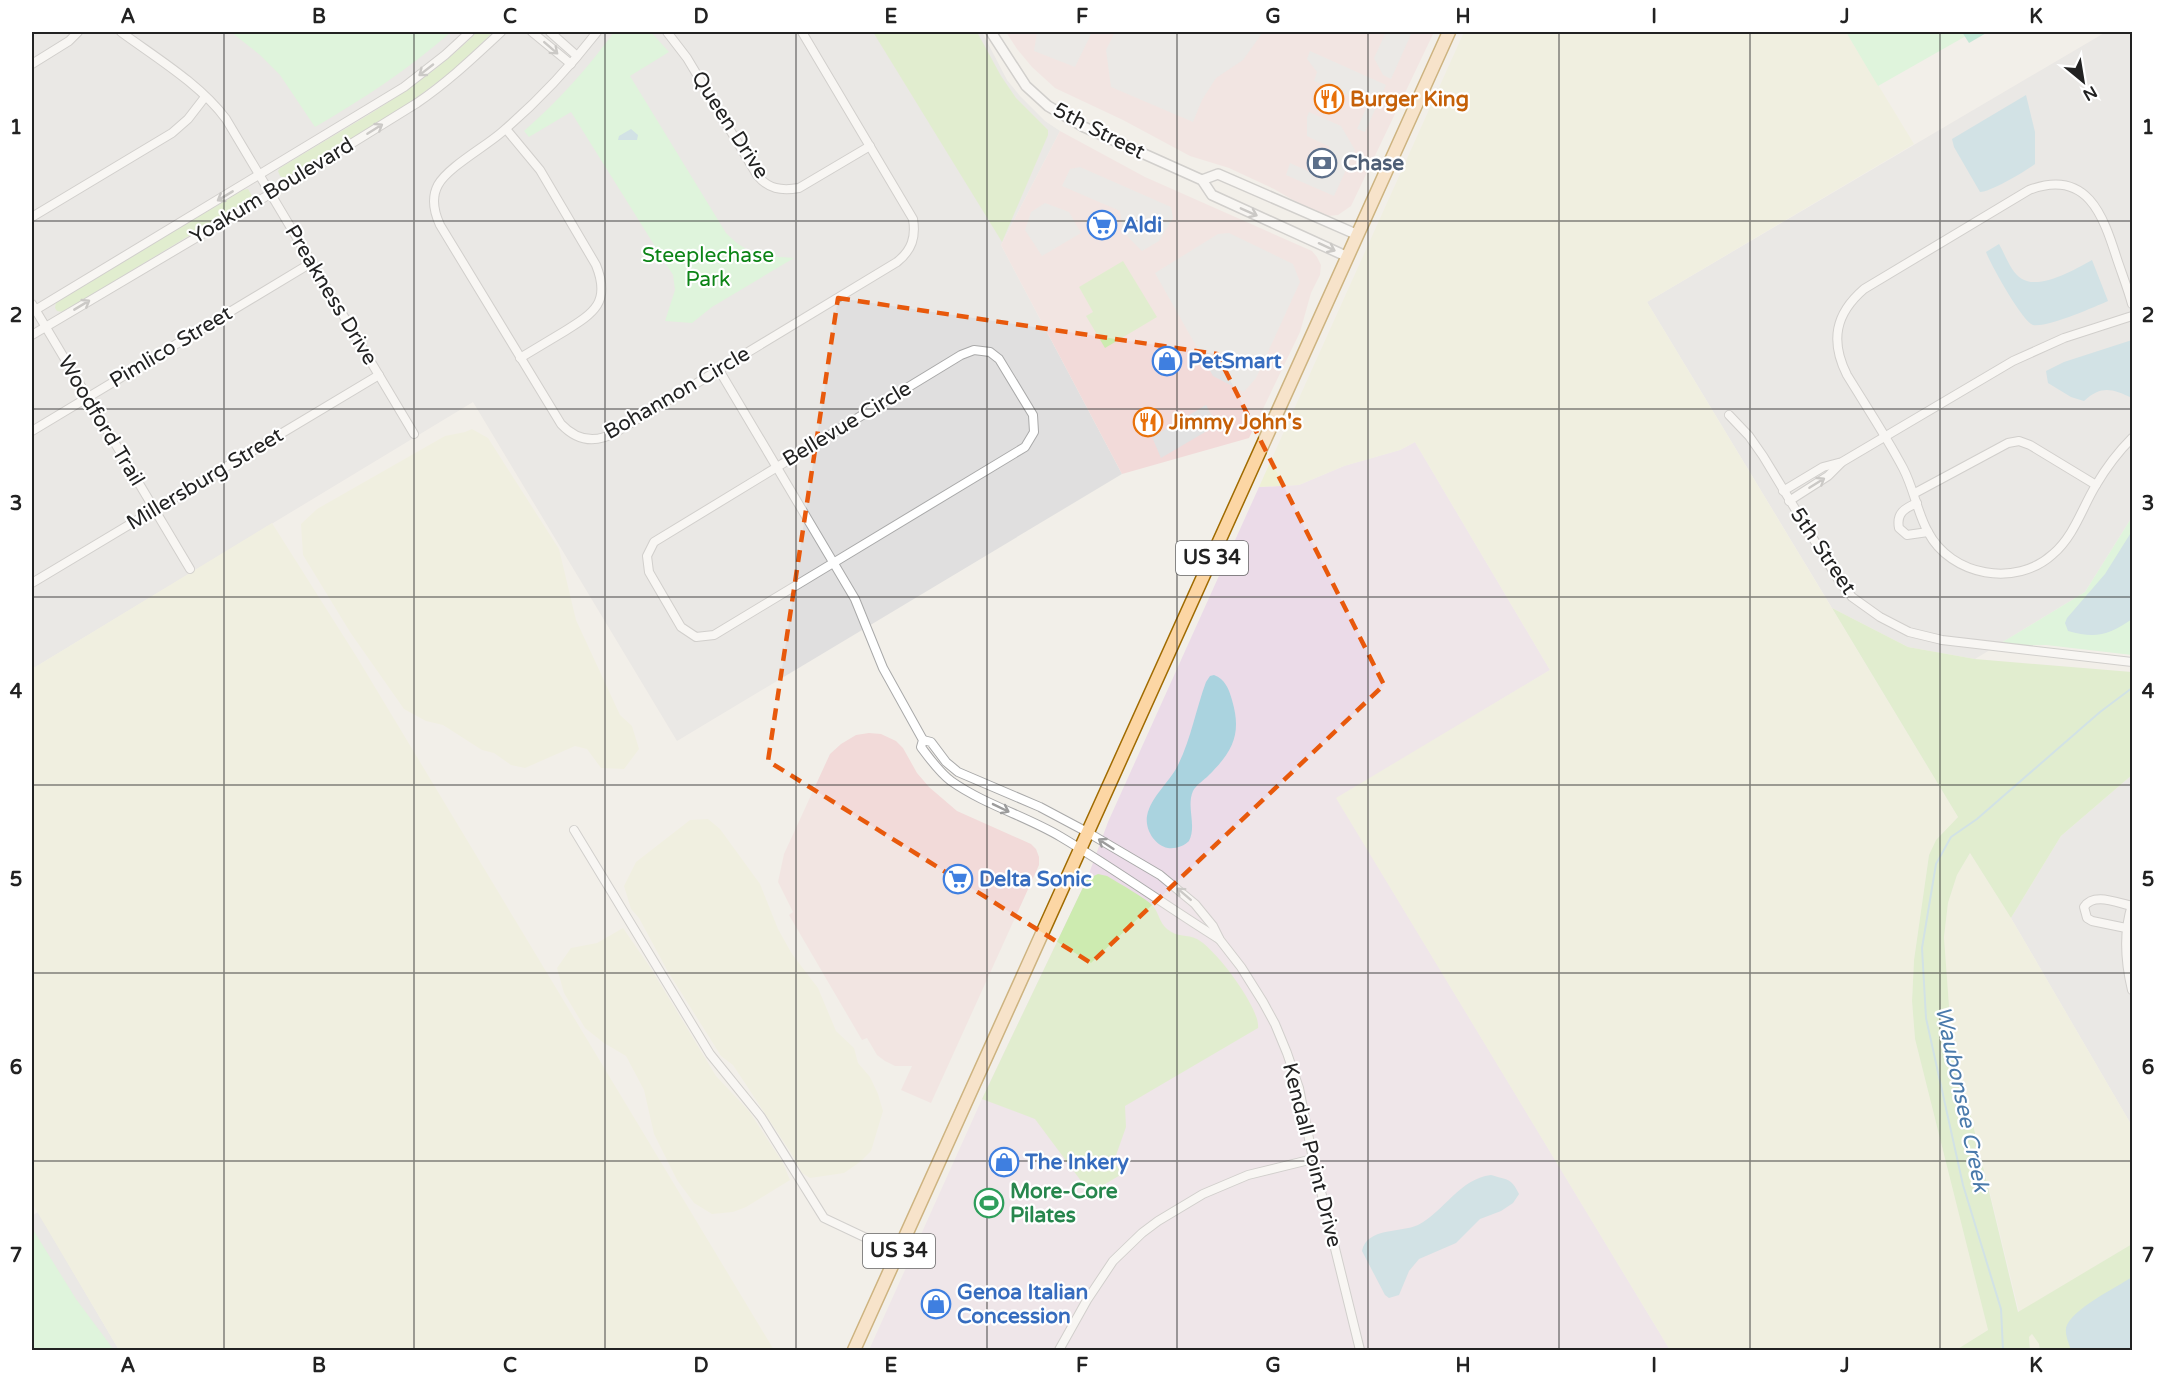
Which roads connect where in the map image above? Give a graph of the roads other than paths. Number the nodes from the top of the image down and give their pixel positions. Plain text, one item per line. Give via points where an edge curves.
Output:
1 (78, 32) edge
2 (121, 32) edge
3 (470, 32) edge
4 (501, 32) edge
5 (532, 32) edge
6 (550, 32) edge
7 (597, 32) edge
8 (667, 32) edge
9 (802, 32) edge
10 (991, 32) edge
11 (1449, 32) edge
12 (577, 56) junction
13 (32, 64) edge
14 (570, 64) junction
15 (205, 97) junction
16 (506, 129) junction
17 (870, 146) junction
18 (259, 176) junction
19 (1202, 180) junction
20 (270, 194) junction
21 (32, 217) edge
22 (1358, 235) junction
23 (1348, 257) junction
24 (311, 263) junction
25 (2133, 304) edge
26 (33, 309) edge
27 (2133, 316) edge
28 (45, 327) junction
29 (32, 335) edge
30 (520, 358) junction
31 (719, 370) junction
32 (379, 375) junction
33 (87, 398) junction
34 (1729, 415) dead end
35 (32, 431) edge
36 (414, 434) dead end
37 (1884, 436) junction
38 (2133, 438) edge
39 (1842, 462) junction
40 (776, 467) junction
41 (2096, 485) junction
42 (1783, 491) junction
43 (1915, 493) junction
44 (1789, 501) junction
45 (1917, 503) junction
46 (154, 509) junction
47 (1928, 532) junction
48 (834, 563) junction
49 (190, 569) dead end
50 (32, 583) edge
51 (2133, 662) edge
52 (923, 740) junction
53 (574, 830) dead end
54 (1087, 832) junction
55 (1080, 848) junction
56 (2132, 905) edge
57 (2126, 928) junction
58 (1220, 940) junction
59 (2133, 990) edge
60 (1313, 1159) junction
61 (898, 1253) junction
62 (854, 1350) edge
63 (1059, 1350) edge
64 (1360, 1350) edge

1 - 13 street
2 - 15 street, Preakness Drive
3 -> 18 street, Yoakum Boulevard via 404,87
20 -> 4 street, Yoakum Boulevard via 440,87
5 -> 14 street
6 - 12 street
7 - 12 street, Bohannon Circle
8 - 17 street, Queen Drive via 757,174 769,186 799,188
9 - 17 street, Bohannon Circle
10 - 19 street, 5th Street via 1026,86 1048,106 1084,127
11 - 22 main road, US 34
12 - 14 street, Bohannon Circle
14 - 16 street, Bohannon Circle
15 - 18 street, Preakness Drive via 226,119
15 - 21 street via 172,133
16 - 30 street, Bohannon Circle via 445,175 437,187 434,208 440,225
16 - 30 street via 540,170 603,281 602,295 594,311
17 - 31 street, Bohannon Circle via 913,219 910,248 897,262
18 - 20 street, Preakness Drive
18 -> 26 street, Yoakum Boulevard
19 - 22 street, 5th Street via 1218,174
19 -> 23 street, 5th Street via 1212,195
20 - 24 street, Preakness Drive
28 -> 20 street, Yoakum Boulevard
22 - 23 main road, US 34
23 - 54 main road, US 34
24 - 32 street, Preakness Drive
24 - 33 street, Pimlico Street
25 - 37 street via 2107,228 2092,202 2066,186 2029,190 1864,289 1843,313 1837,343 1839,358
26 - 28 street, Woodford Trail
27 - 37 street via 2064,338 2013,361
28 - 29 street, Yoakum Boulevard
28 - 33 street, Woodford Trail
30 - 31 street, Bohannon Circle via 561,424 583,440 612,435
31 - 40 street, Kendall Point Drive
32 - 36 street, Preakness Drive
32 - 46 street, Millersburg Street
33 - 35 street, Pimlico Street
33 - 46 street, Woodford Trail
34 - 42 street, 5th Street via 1749,436
37 - 39 street
37 - 43 street
38 - 41 street
39 - 42 street via 1823,467
44 -> 39 street
40 - 48 street, Kendall Point Drive
40 - 48 street, Bellevue Circle via 650,548 646,563 649,572 681,627 696,637 714,635
40 - 48 street, Bellevue Circle via 968,352 990,352 1005,367 1033,415 1030,441
41 - 43 street via 2019,441 1996,448
41 - 47 street via 2062,545 2046,560 2026,570 1989,574 1965,567 1946,555
42 - 44 street, 5th Street
43 - 45 street
44 - 51 street, 5th Street via 1852,597 1880,618 1909,632 1942,640
45 - 47 street
45 - 47 street via 1898,516 1899,528 1907,535
46 - 49 street, Woodford Trail
46 - 50 street, Millersburg Street
48 - 52 street, Kendall Point Drive via 855,599 883,668
52 - 54 street, Kendall Point Drive via 931,742 958,772
52 -> 55 street, Kendall Point Drive via 921,747 950,780
53 - 61 street via 710,1054 761,1117 824,1218
54 - 55 main road, US 34
58 -> 54 street, Kendall Point Drive via 1195,904 1178,889
55 - 58 street, Kendall Point Drive
55 - 61 main road, US 34
56 - 57 street
56 - 57 street via 2100,899 2091,900 2084,907 2092,921
57 - 59 street
58 - 60 street, Kendall Point Drive via 1250,980 1275,1024 1299,1088
60 - 63 street via 1248,1175 1203,1194 1142,1233 1113,1262
60 - 64 street, Kendall Point Drive
61 - 62 main road, US 34

